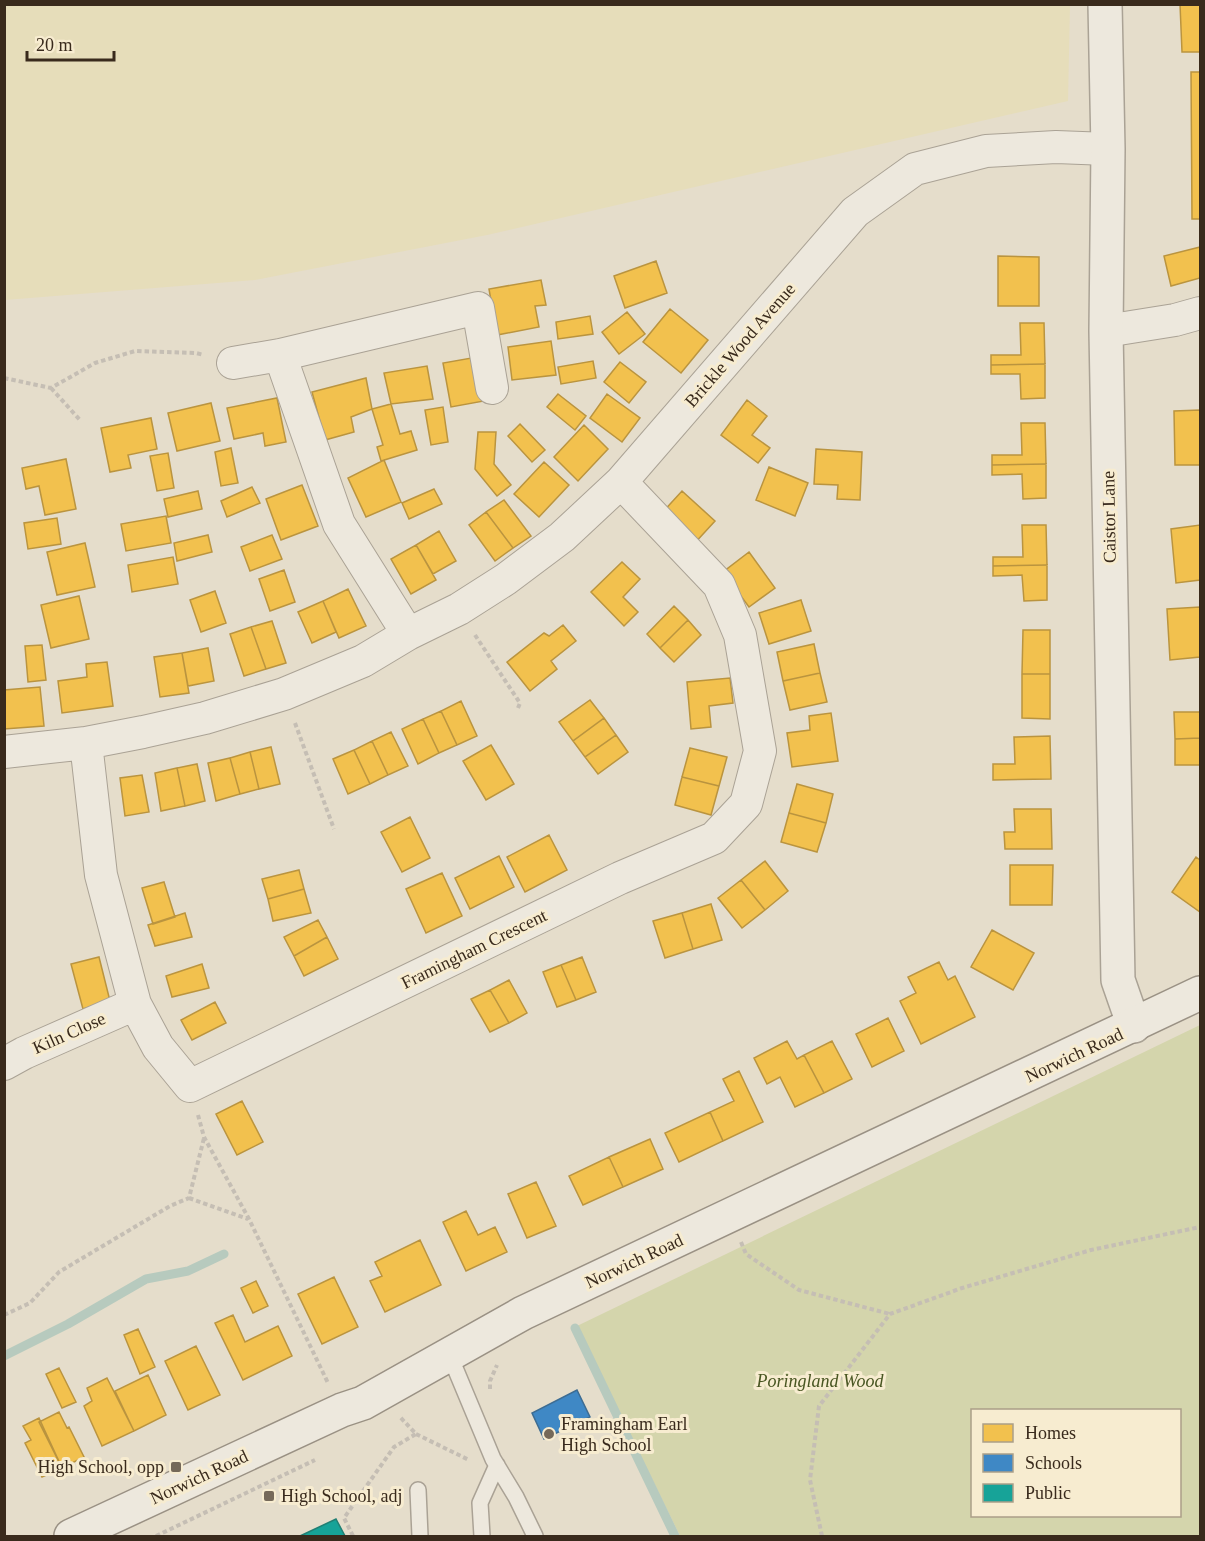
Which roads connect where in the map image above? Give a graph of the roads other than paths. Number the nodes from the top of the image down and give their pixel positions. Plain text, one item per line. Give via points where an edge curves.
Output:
1 (1105, 4) edge
2 (1108, 148) junction
3 (1200, 313) edge
4 (1106, 331) junction
5 (280, 355) junction
6 (233, 363) road end
7 (492, 388) dead end
8 (621, 482) junction
9 (408, 634) junction
10 (86, 743) junction
11 (4, 752) edge
12 (1200, 993) edge
13 (135, 1004) junction
14 (1134, 1026) junction
15 (4, 1064) edge
16 (450, 1356) junction
17 (497, 1465) junction
18 (418, 1490) dead end
19 (71, 1536) edge
20 (420, 1536) edge
21 (482, 1536) edge
22 (535, 1536) edge

1 - 2 main road, Caistor Lane
2 - 4 main road, Caistor Lane
2 - 8 street, Brickle Wood Avenue via 986,151 915,169 855,212
3 - 4 street
4 - 14 main road, Caistor Lane via 1118,980
5 - 6 street
5 - 7 street via 478,308
5 - 9 street via 339,524
8 - 9 street, Brickle Wood Avenue via 562,537 506,579 459,609
8 - 13 street, Framingham Crescent via 719,585 740,635 760,751 746,804 714,838 620,878 190,1086 158,1047
9 - 10 street, Brickle Wood Avenue via 363,661 284,694 205,718
10 - 11 street, Brickle Wood Avenue
10 - 13 street via 101,875
12 - 14 main road, Norwich Road
13 - 15 street, Kiln Close
14 - 16 main road, Norwich Road via 523,1313
16 - 17 lane
16 - 19 main road, Norwich Road via 363,1403
17 - 21 lane via 480,1503
17 - 22 lane
18 - 20 lane

